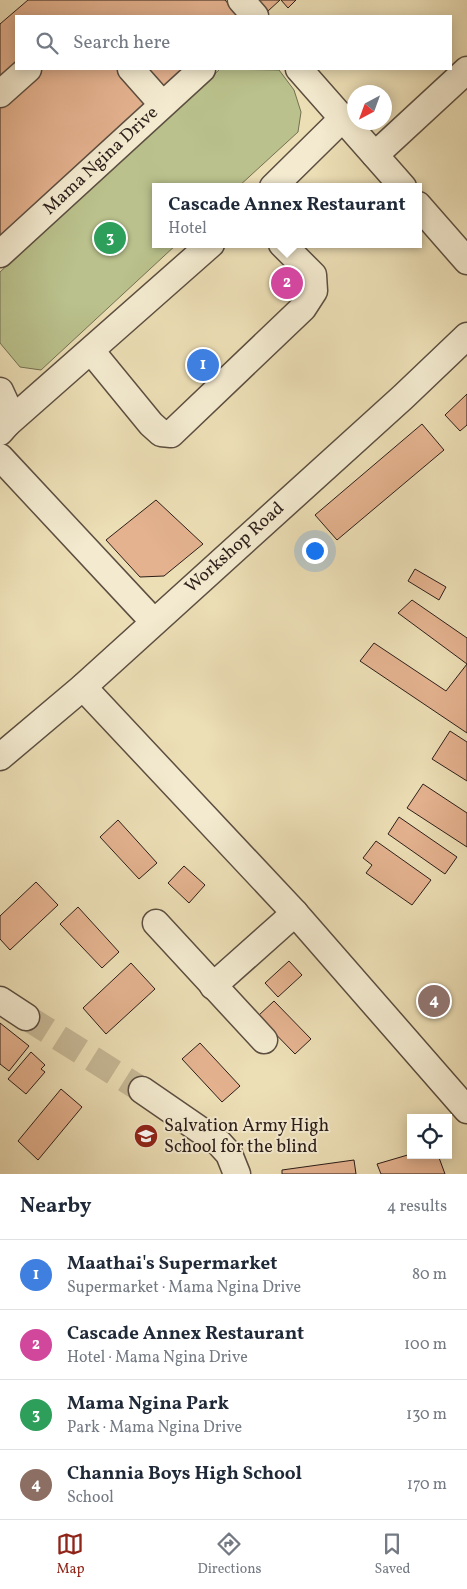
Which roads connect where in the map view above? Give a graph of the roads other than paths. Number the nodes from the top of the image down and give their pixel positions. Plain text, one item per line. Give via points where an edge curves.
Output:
1 (241, 0) edge
2 (254, 15) edge
3 (27, 70) edge
4 (132, 70) edge
5 (201, 70) edge
6 (300, 70) edge
7 (467, 70) edge
8 (0, 94) edge
9 (162, 104) junction
10 (341, 120) junction
11 (374, 154) junction
12 (277, 183) edge
13 (399, 183) edge
14 (422, 210) edge
15 (207, 248) edge
16 (286, 248) edge
17 (0, 254) edge
18 (467, 261) edge
19 (467, 336) edge
20 (92, 352) junction
21 (0, 391) edge
22 (4, 428) edge
23 (0, 457) edge
24 (154, 622) junction
25 (83, 687) junction
26 (0, 756) edge
27 (295, 913) junction
28 (156, 923) dead end
29 (213, 986) junction
30 (0, 1000) edge
31 (26, 1017) tunnel mouth
32 (264, 1040) dead end
33 (142, 1090) tunnel mouth
34 (467, 1110) edge
35 (237, 1174) edge

1 - 2 street
3 - 8 street
4 - 9 street
5 - 9 street, Mama Ngina Drive
6 - 10 street
7 - 11 street
9 - 17 street, Mama Ngina Drive
10 - 11 street
10 - 12 street
11 - 13 street
14 - 18 street
15 - 20 street
16 - 20 street via 313,275 314,291 303,308 171,434 161,433 151,424
19 - 24 street, Workshop Road
20 - 22 street
21 - 22 street via 6,404
23 - 24 street
24 - 25 street, Workshop Road
25 - 26 street, Workshop Road
25 - 27 street
27 - 29 street
27 - 34 street
28 - 29 street
29 - 32 street
30 - 31 street
33 - 35 street via 219,1143 229,1154

